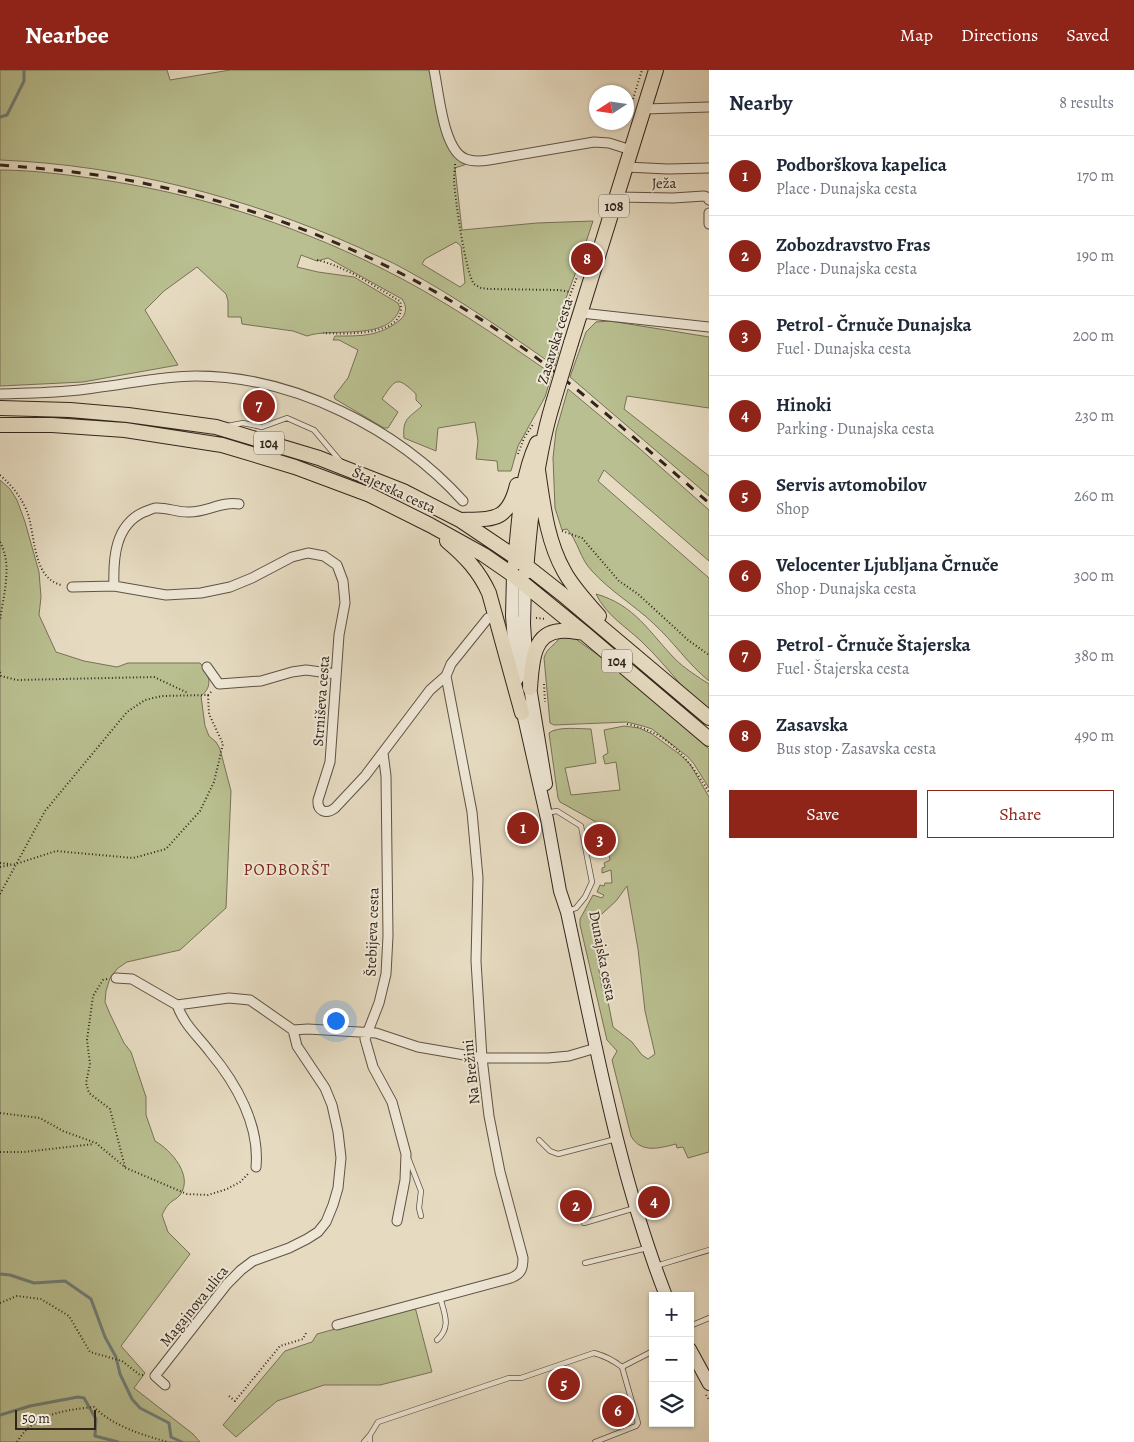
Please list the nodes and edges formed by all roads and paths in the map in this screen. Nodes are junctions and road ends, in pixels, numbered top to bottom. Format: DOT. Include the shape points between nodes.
graph roads {
  1 [pos="434,70"];
  2 [pos="656,70"];
  3 [pos="709,107"];
  4 [pos="645,108"];
  5 [pos="632,150"];
  6 [pos="459,155"];
  7 [pos="626,167"];
  8 [pos="709,168"];
  9 [pos="616,197"];
  10 [pos="709,200"];
  11 [pos="709,213"];
  12 [pos="709,224"];
  13 [pos="317,260"];
  14 [pos="572,292"];
  15 [pos="581,313"];
  16 [pos="709,327"];
  17 [pos="323,333"];
  18 [pos="0,394"];
  19 [pos="0,408"];
  20 [pos="547,422"];
  21 [pos="0,425"];
  22 [pos="216,428"];
  23 [pos="532,454"];
  24 [pos="347,469"];
  25 [pos="538,470"];
  26 [pos="0,475"];
  27 [pos="463,501"];
  28 [pos="239,504"];
  29 [pos="460,520"];
  30 [pos="430,525"];
  31 [pos="558,529"];
  32 [pos="0,542"];
  33 [pos="521,561"];
  34 [pos="513,576"];
  35 [pos="524,584"];
  36 [pos="114,586"];
  37 [pos="72,587"];
  38 [pos="488,618"];
  39 [pos="530,618"];
  40 [pos="0,621"];
  41 [pos="549,626"];
  42 [pos="584,633"];
  43 [pos="626,647"];
  44 [pos="709,655"];
  45 [pos="207,667"];
  46 [pos="0,672"];
  47 [pos="336,674"];
  48 [pos="446,676"];
  49 [pos="543,681"];
  50 [pos="219,684"];
  51 [pos="530,688"];
  52 [pos="190,694"];
  53 [pos="208,695"];
  54 [pos="546,709"];
  55 [pos="522,713"];
  56 [pos="709,718"];
  57 [pos="627,724"];
  58 [pos="709,739"];
  59 [pos="383,753"];
  60 [pos="709,792"];
  61 [pos="551,812"];
  62 [pos="0,863"];
  63 [pos="16,864"];
  64 [pos="0,867"];
  65 [pos="0,894"];
  66 [pos="567,912"];
  67 [pos="116,978"];
  68 [pos="177,1005"];
  69 [pos="293,1030"];
  70 [pos="366,1032"];
  71 [pos="596,1048"];
  72 [pos="482,1058"];
  73 [pos="0,1113"];
  74 [pos="618,1138"];
  75 [pos="539,1140"];
  76 [pos="96,1143"];
  77 [pos="0,1152"];
  78 [pos="406,1154"];
  79 [pos="256,1166"];
  80 [pos="126,1168"];
  81 [pos="636,1208"];
  82 [pos="421,1216"];
  83 [pos="397,1221"];
  84 [pos="584,1223"];
  85 [pos="649,1248"];
  86 [pos="709,1250"];
  87 [pos="585,1263"];
  88 [pos="655,1266"];
  89 [pos="665,1292"];
  90 [pos="440,1297"];
  91 [pos="0,1304"];
  92 [pos="709,1318"];
  93 [pos="694,1324"];
  94 [pos="337,1325"];
  95 [pos="306,1333"];
  96 [pos="437,1340"];
  97 [pos="649,1353"];
  98 [pos="694,1356"];
  99 [pos="622,1367"];
  100 [pos="155,1376"];
  101 [pos="708,1380"];
  102 [pos="165,1384"];
  103 [pos="229,1396"];
  104 [pos="370,1435"];
  105 [pos="17,1442"];
  106 [pos="168,1442"];
  107 [pos="364,1442"];
  108 [pos="370,1442"];
  109 [pos="595,1442"];
  1 -- 6 [label="street" via="446,132 451,146"];
  2 -- 4 [label="main road, Zasavska cesta / 108"];
  3 -- 4 [label="street"];
  4 -- 5 [label="main road, Zasavska cesta / 108"];
  5 -- 6 [label="street" via="594,142 489,160 477,161"];
  5 -- 7 [label="main road, Zasavska cesta / 108"];
  6 -- 14 [label="path" via="454,180 461,232 474,284 489,289"];
  7 -- 8 [label="street, Ježa"];
  7 -- 9 [label="main road, Zasavska cesta / 108"];
  9 -- 10 [label="street, Ježa" via="704,196"];
  9 -- 15 [label="main road, Zasavska cesta / 108"];
  11 -- 12 [label="street"];
  13 -- 17 [label="path" via="367,282 400,301 402,307 397,319 378,330 355,334"];
  15 -- 16 [label="street"];
  15 -- 20 [label="main road, Zasavska cesta / 108, bridge"];
  18 -- 27 [label="street" via="69,392 160,378 196,376 260,384 320,401 350,415 405,450"];
  19 -- 22 [label="main road, Štajerska cesta / 104" via="137,416"];
  20 -- 23 [label="main road, Zasavska cesta / 108"];
  20 -- 25 [label="main road, Zasavska cesta"];
  21 -- 30 [label="main road, Štajerska cesta / 104" via="124,430 222,445 324,476"];
  22 -- 24 [label="main road, Štajerska cesta / 104"];
  22 -- 24 [label="lane" via="243,423 262,427 287,418 314,430"];
  23 -- 29 [label="main road" via="521,466 513,500 506,511 494,518"];
  23 -- 33 [label="main road, Zasavska cesta / 108" via="523,494"];
  24 -- 29 [label="main road, Štajerska cesta / 104" via="403,491"];
  25 -- 33 [label="main road, Zasavska cesta"];
  25 -- 43 [label="main road" via="551,538 563,570"];
  26 -- 37 [label="path" via="15,488 27,510 36,554 46,576 58,584"];
  28 -- 36 [label="street" via="189,512 154,508 136,516 126,525 118,541 113,561"];
  29 -- 33 [label="main road, Štajerska cesta / 104"];
  30 -- 34 [label="main road, Štajerska cesta / 104" via="484,555"];
  30 -- 55 [label="main road" via="467,559 484,582"];
  31 -- 44 [label="path" via="582,538 619,581"];
  32 -- 40 [label="path" via="7,563"];
  33 -- 34 [label="main road, Zasavska cesta / 108"];
  33 -- 35 [label="main road, Zasavska cesta"];
  33 -- 43 [label="main road, Štajerska cesta / 104"];
  34 -- 35 [label="main road, Štajerska cesta / 104"];
  34 -- 55 [label="main road, Dunajska cesta / 108" via="512,616"];
  35 -- 42 [label="main road, Štajerska cesta / 104"];
  35 -- 51 [label="main road, Dunajska cesta" via="525,646"];
  36 -- 37 [label="street, Strniševa cesta"];
  36 -- 47 [label="street, Strniševa cesta" via="166,595 201,593 230,587 292,557 324,556 337,565 343,581 345,603"];
  38 -- 48 [label="street, Strniševa cesta" via="451,664"];
  39 -- 41 [label="path"];
  41 -- 42 [label="main road" via="560,631"];
  41 -- 51 [label="main road" via="534,652"];
  42 -- 58 [label="main road, Štajerska cesta / 104"];
  43 -- 56 [label="main road, Štajerska cesta / 104"];
  45 -- 50 [label="street"];
  46 -- 52 [label="path" via="1,676 17,680 154,677"];
  47 -- 50 [label="street" via="306,670 261,681"];
  47 -- 59 [label="street, Strniševa cesta" via="332,751 318,800 320,810 330,812 335,808"];
  48 -- 59 [label="street, Strniševa cesta" via="430,690"];
  48 -- 72 [label="street, Na Brežini" via="472,812 478,878 476,961"];
  49 -- 54 [label="path"];
  50 -- 53 [label="path"];
  51 -- 61 [label="main road, Dunajska cesta"];
  52 -- 53 [label="path"];
  52 -- 63 [label="path" via="145,700 128,712 45,811"];
  53 -- 63 [label="path" via="209,714 223,744 214,782 200,811 166,849 133,858 56,851"];
  55 -- 66 [label="main road, Dunajska cesta"];
  57 -- 60 [label="path" via="651,731 678,750 688,759"];
  59 -- 70 [label="street, Štebijeva cesta" via="386,776 386,974 379,1003"];
  61 -- 66 [label="main road, Dunajska cesta"];
  61 -- 66 [label="lane" via="557,811 581,826 592,882 576,908"];
  62 -- 63 [label="path"];
  63 -- 64 [label="path"];
  63 -- 65 [label="path"];
  66 -- 71 [label="main road, Dunajska cesta"];
  67 -- 68 [label="street" via="132,979"];
  67 -- 80 [label="path" via="103,980 93,996 86,1083 89,1093 110,1108"];
  68 -- 69 [label="street" via="229,998 250,1000"];
  68 -- 79 [label="street" via="182,1019 210,1052 238,1094 255,1137"];
  69 -- 70 [label="street"];
  69 -- 100 [label="street, Magajnova ulica" via="297,1046 325,1088 332,1105 341,1158 333,1206 326,1222 313,1236 253,1261 241,1270"];
  70 -- 72 [label="street" via="418,1047"];
  70 -- 78 [label="street" via="365,1044 392,1102"];
  71 -- 72 [label="street" via="548,1058"];
  71 -- 74 [label="main road, Dunajska cesta"];
  72 -- 90 [label="street, Na Brežini" via="494,1143 523,1268 519,1275 511,1278"];
  73 -- 76 [label="path" via="40,1118"];
  74 -- 75 [label="lane" via="558,1154"];
  74 -- 81 [label="main road, Dunajska cesta"];
  76 -- 77 [label="path"];
  76 -- 80 [label="path"];
  78 -- 82 [label="lane" via="420,1191"];
  78 -- 83 [label="street"];
  79 -- 80 [label="path" via="228,1190 208,1195 186,1194"];
  81 -- 84 [label="lane"];
  81 -- 85 [label="main road, Dunajska cesta"];
  85 -- 87 [label="lane"];
  85 -- 88 [label="main road, Dunajska cesta"];
  86 -- 88 [label="lane"];
  88 -- 89 [label="main road, Dunajska cesta"];
  90 -- 94 [label="street, Na Brežini"];
  90 -- 96 [label="lane" via="446,1324 445,1331"];
  91 -- 100 [label="path" via="17,1296 41,1299 69,1316 90,1352 122,1361 140,1375"];
  92 -- 93 [label="lane"];
  95 -- 103 [label="path" via="303,1339 280,1346 235,1400"];
  97 -- 99 [label="lane"];
  98 -- 101 [label="main road"];
  99 -- 104 [label="lane" via="605,1356 585,1355 378,1422"];
  99 -- 109 [label="lane" via="638,1423"];
  100 -- 102 [label="street"];
  104 -- 107 [label="lane"];
  104 -- 108 [label="lane"];
  105 -- 106 [label="path" via="34,1423 51,1414 94,1407 105,1418"];
}
